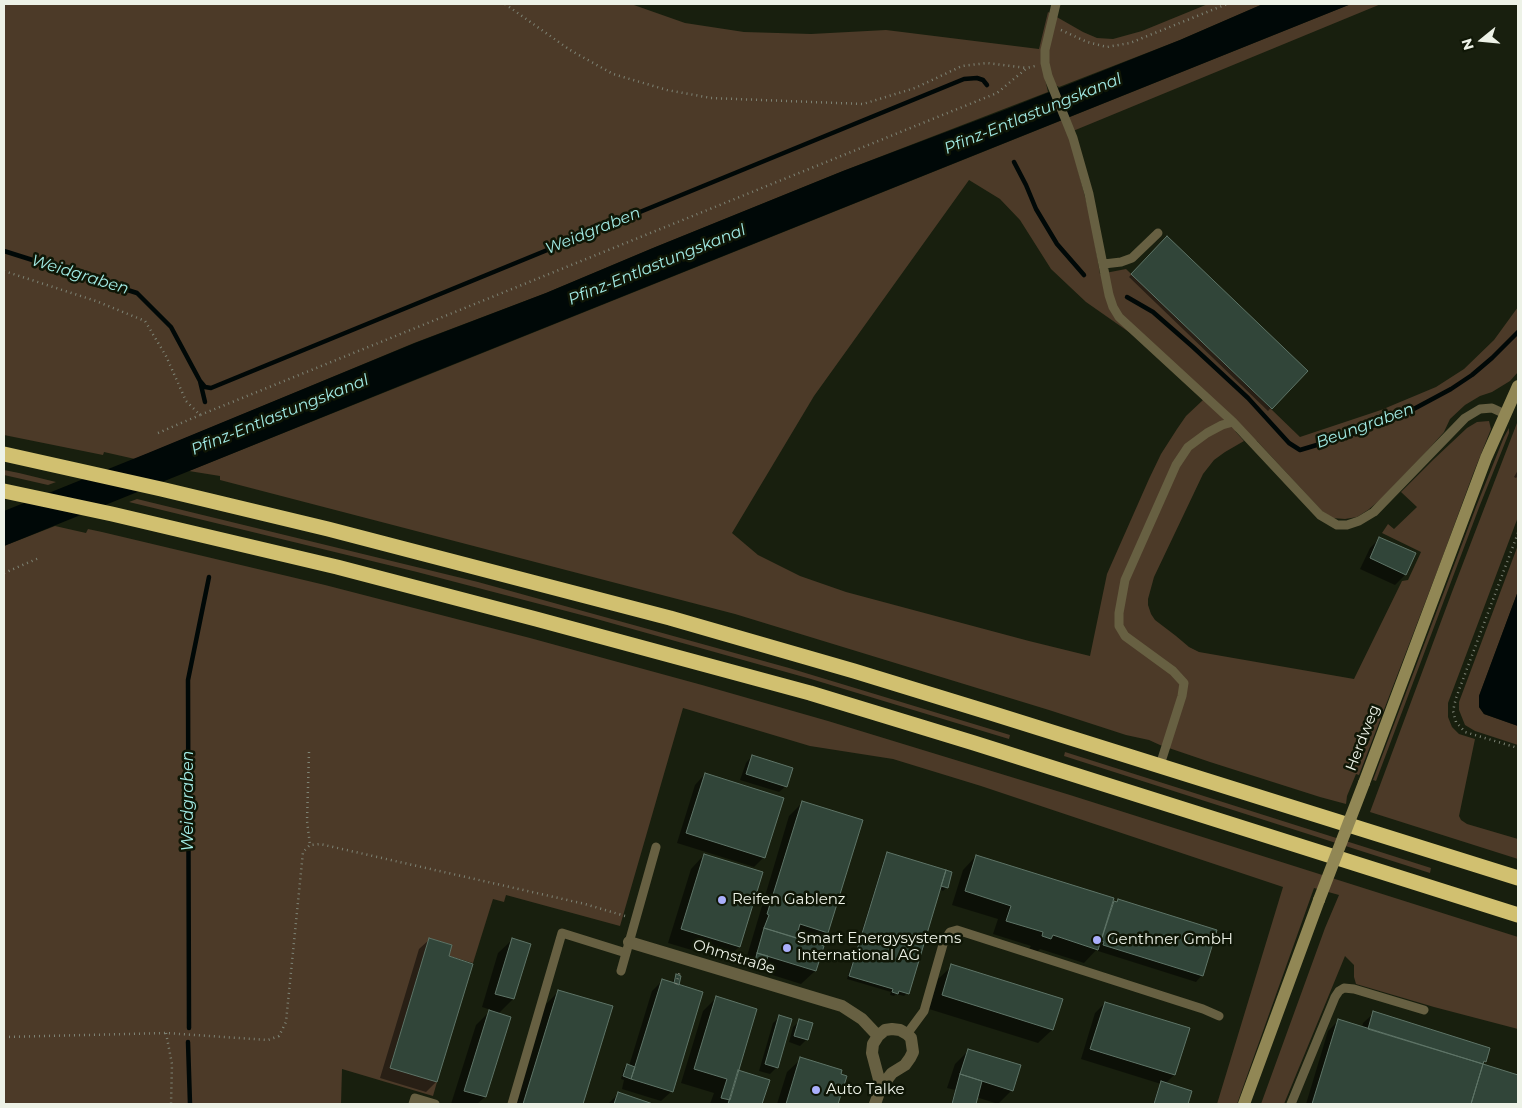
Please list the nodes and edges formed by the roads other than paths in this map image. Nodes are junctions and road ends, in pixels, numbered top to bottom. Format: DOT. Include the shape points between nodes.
graph roads {
  1 [pos="1056,4"];
  2 [pos="1158,233"];
  3 [pos="1104,264"];
  4 [pos="1518,386"];
  5 [pos="1505,414"];
  6 [pos="1232,422"];
  7 [pos="4,454"];
  8 [pos="4,491"];
  9 [pos="1160,766"];
  10 [pos="656,847"];
  11 [pos="1518,878"];
  12 [pos="1518,916"];
  13 [pos="628,947"];
  14 [pos="621,972"];
  15 [pos="1424,1010"];
  16 [pos="1219,1016"];
  17 [pos="907,1034"];
  18 [pos="878,1036"];
  19 [pos="880,1087"];
  20 [pos="413,1104"];
  21 [pos="435,1104"];
  22 [pos="512,1104"];
  23 [pos="875,1104"];
  24 [pos="1244,1104"];
  25 [pos="1291,1104"];
  1 -- 3 [label="lane" via="1045,63 1089,194"];
  2 -- 3 [label="lane" via="1132,258"];
  3 -- 6 [label="lane" via="1109,295 1118,316"];
  4 -- 5 [label="main road, Herdweg"];
  5 -- 6 [label="lane" via="1492,408 1480,409 1465,418 1374,512 1347,525 1337,525 1320,515"];
  5 -- 24 [label="main road, Herdweg, bridge"];
  6 -- 9 [label="lane" via="1206,433 1188,447 1176,465 1125,580 1119,626 1125,636 1173,671 1184,683"];
  7 -- 9 [label="highway" via="356,536 670,618"];
  8 -- 12 [label="highway" via="356,572 810,693"];
  9 -- 11 [label="highway"];
  10 -- 13 [label="lane"];
  13 -- 14 [label="lane"];
  13 -- 18 [label="street, Ohmstraße" via="842,1006 862,1019"];
  13 -- 22 [label="lane" via="562,933"];
  15 -- 25 [label="lane" via="1354,989 1339,991"];
  16 -- 17 [label="lane" via="958,930 950,932 944,941 924,1011"];
  17 -- 18 [label="street" via="892,1029"];
  17 -- 19 [label="street" via="911,1038 913,1052 910,1058"];
  18 -- 19 [label="street" via="872,1053"];
  19 -- 23 [label="street"];
  20 -- 21 [label="lane" via="415,1098"];
}
